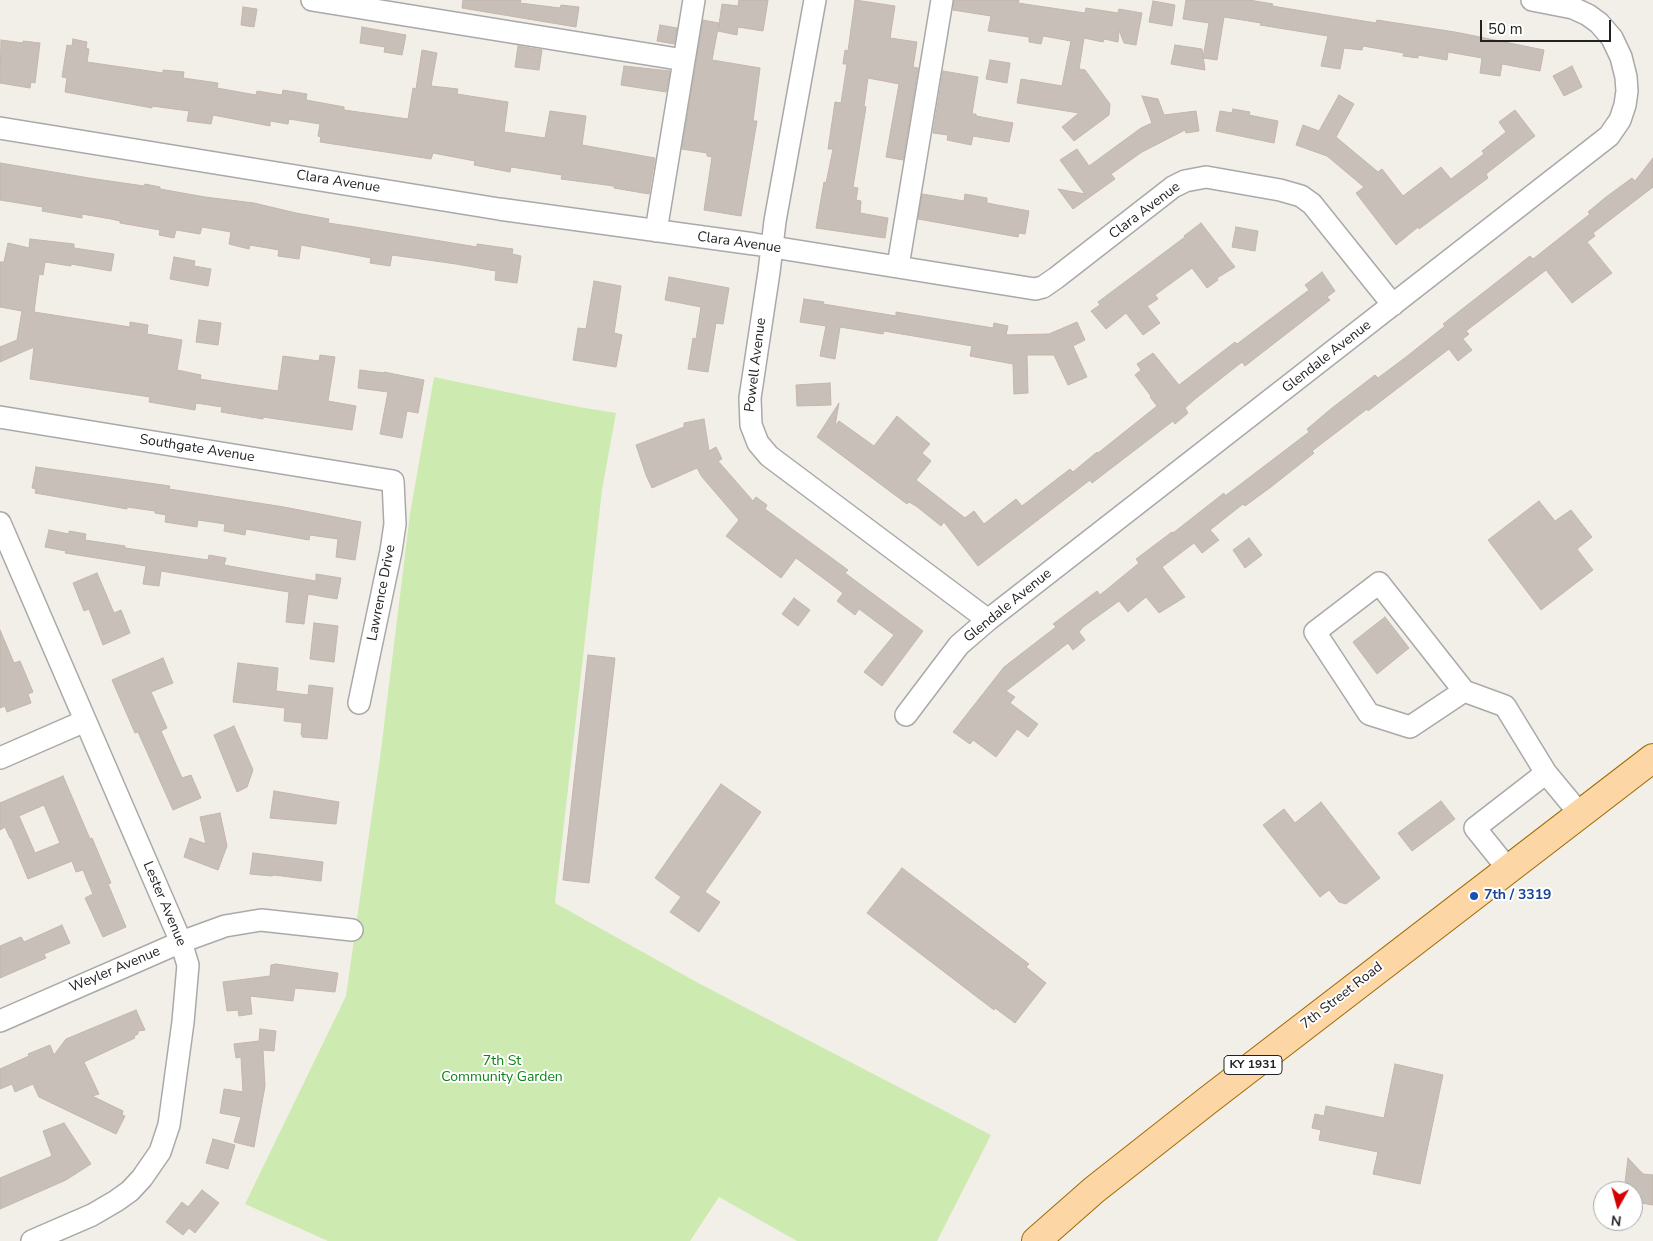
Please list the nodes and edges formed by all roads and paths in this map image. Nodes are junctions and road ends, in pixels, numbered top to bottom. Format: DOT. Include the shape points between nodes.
graph roads {
  1 [pos="312,0"];
  2 [pos="694,0"];
  3 [pos="815,0"];
  4 [pos="942,0"];
  5 [pos="1532,0"];
  6 [pos="684,60"];
  7 [pos="0,128"];
  8 [pos="656,231"];
  9 [pos="772,247"];
  10 [pos="898,266"];
  11 [pos="1393,306"];
  12 [pos="0,417"];
  13 [pos="393,481"];
  14 [pos="0,522"];
  15 [pos="988,620"];
  16 [pos="1464,691"];
  17 [pos="360,703"];
  18 [pos="906,715"];
  19 [pos="85,721"];
  20 [pos="0,758"];
  21 [pos="1653,758"];
  22 [pos="1546,773"];
  23 [pos="1580,814"];
  24 [pos="1508,869"];
  25 [pos="352,930"];
  26 [pos="181,942"];
  27 [pos="0,1021"];
  28 [pos="32,1241"];
  29 [pos="1036,1241"];
  1 -- 6 [label="street"];
  2 -- 6 [label="street"];
  3 -- 9 [label="street, Powell Avenue"];
  4 -- 10 [label="street"];
  5 -- 11 [label="street, Glendale Avenue" via="1581,12 1599,23 1612,38 1626,77 1625,105 1620,120 1595,148"];
  6 -- 8 [label="street"];
  7 -- 8 [label="street, Clara Avenue" via="499,209"];
  8 -- 9 [label="street, Clara Avenue"];
  9 -- 10 [label="street, Clara Avenue"];
  9 -- 15 [label="street, Powell Avenue" via="750,398 751,425 758,443 783,468"];
  10 -- 11 [label="street, Clara Avenue" via="1035,289 1043,287 1174,187 1206,177 1301,196 1312,204"];
  11 -- 15 [label="street, Glendale Avenue"];
  12 -- 13 [label="street, Southgate Avenue"];
  13 -- 17 [label="street, Lawrence Drive" via="395,524 391,551"];
  14 -- 19 [label="street, Lester Avenue"];
  15 -- 18 [label="street, Glendale Avenue" via="959,645"];
  16 -- 16 [label="street" via="1379,584 1315,632 1369,714 1410,727"];
  16 -- 22 [label="street" via="1505,706"];
  19 -- 20 [label="street"];
  19 -- 26 [label="street, Lester Avenue"];
  21 -- 23 [label="main road, 7th Street Road / KY 1931"];
  22 -- 23 [label="street"];
  22 -- 24 [label="street" via="1475,828"];
  23 -- 24 [label="main road, 7th Street Road / KY 1931"];
  24 -- 29 [label="main road, 7th Street Road / KY 1931" via="1102,1184"];
  25 -- 26 [label="street, Weyler Avenue" via="261,920 225,926"];
  26 -- 27 [label="street, Weyler Avenue"];
  26 -- 28 [label="street, Lester Avenue" via="188,976 169,1125 160,1152 142,1178 116,1201"];
}
